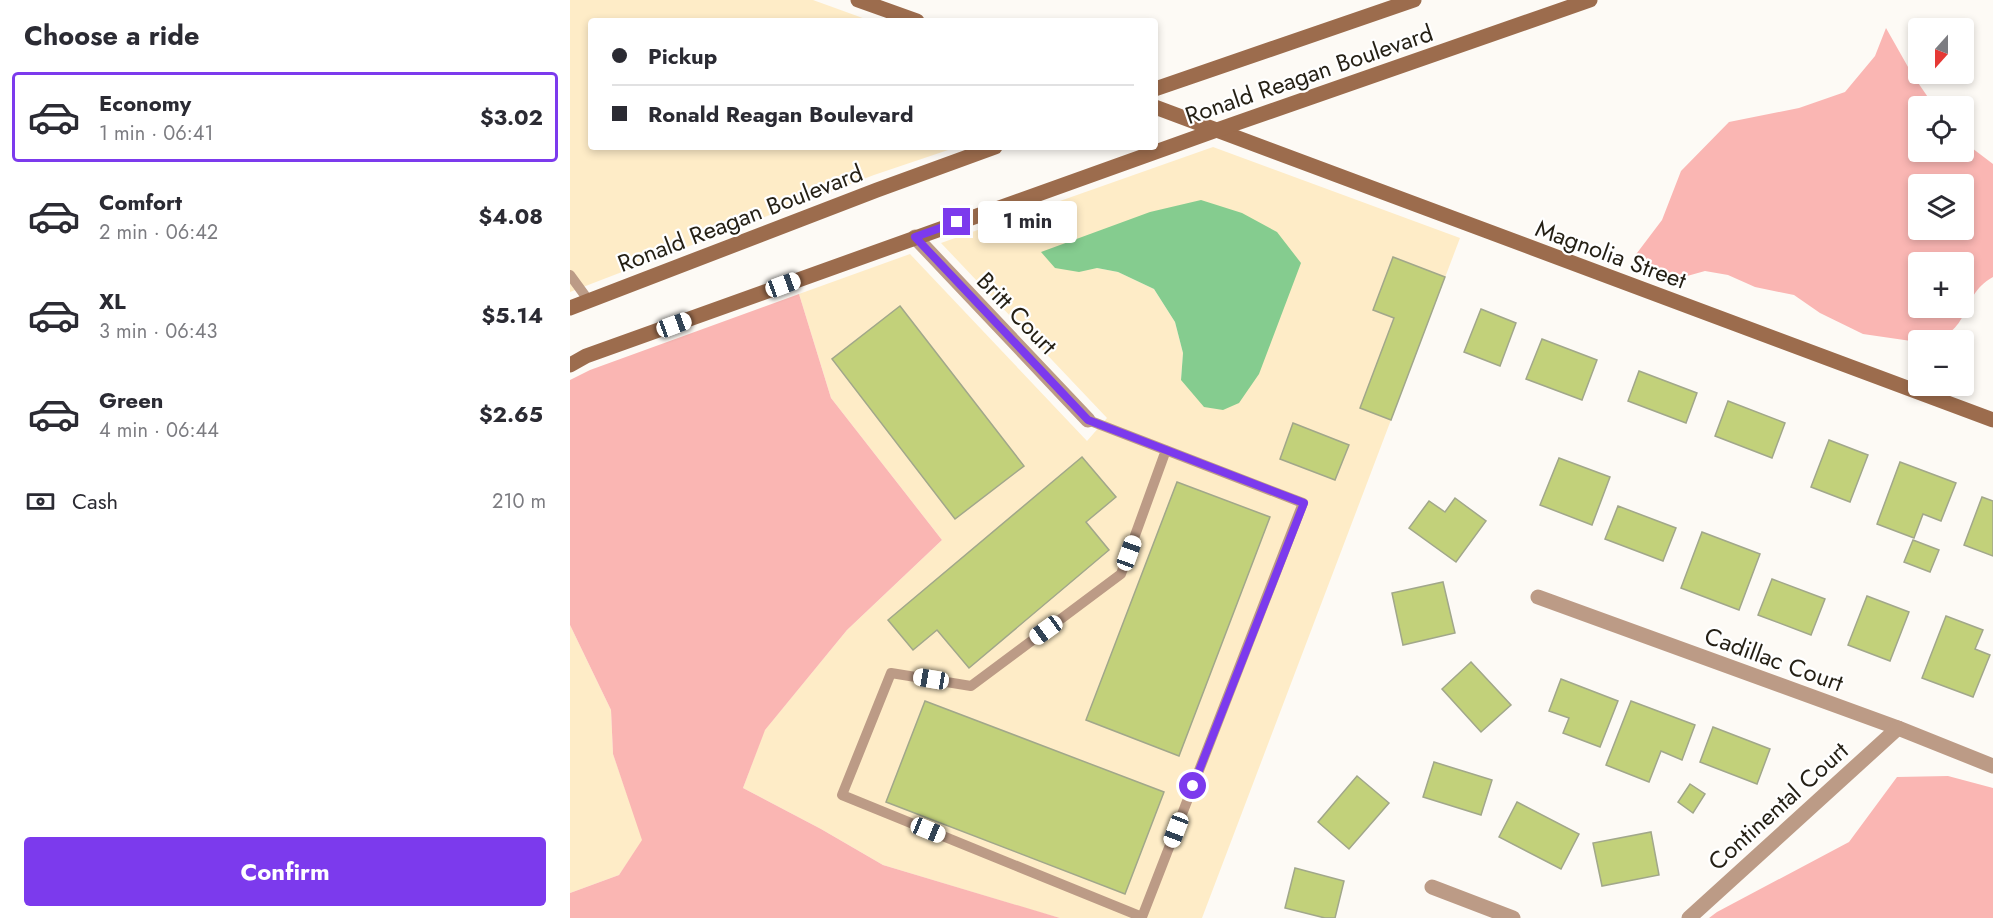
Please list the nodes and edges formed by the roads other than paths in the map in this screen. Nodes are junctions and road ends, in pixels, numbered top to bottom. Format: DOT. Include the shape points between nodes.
graph roads {
  1 [pos="858,0"];
  2 [pos="1414,0"];
  3 [pos="1590,0"];
  4 [pos="909,18"];
  5 [pos="1158,88"];
  6 [pos="1158,108"];
  7 [pos="1214,131"];
  8 [pos="987,150"];
  9 [pos="915,237"];
  10 [pos="570,275"];
  11 [pos="589,301"];
  12 [pos="570,308"];
  13 [pos="570,365"];
  14 [pos="1088,420"];
  15 [pos="1993,420"];
  16 [pos="1166,450"];
  17 [pos="1538,597"];
  18 [pos="1898,728"];
  19 [pos="1993,766"];
  20 [pos="1432,887"];
  21 [pos="1513,918"];
  22 [pos="1689,918"];
  1 -- 4 [label="main road"];
  2 -- 5 [label="main road, Ronald Reagan Boulevard"];
  3 -- 7 [label="main road, Ronald Reagan Boulevard"];
  6 -- 7 [label="main road, Magnolia Street"];
  7 -- 9 [label="main road, Ronald Reagan Boulevard"];
  7 -- 15 [label="main road, Magnolia Street"];
  8 -- 11 [label="main road, Ronald Reagan Boulevard"];
  9 -- 13 [label="main road, Ronald Reagan Boulevard"];
  9 -- 14 [label="street, Britt Court"];
  10 -- 11 [label="lane"];
  11 -- 12 [label="main road, Ronald Reagan Boulevard"];
  14 -- 16 [label="lane"];
  16 -- 16 [label="lane" via="1304,503 1142,917 842,795 891,673 970,686 1121,574"];
  17 -- 18 [label="street, Cadillac Court"];
  18 -- 19 [label="street, Cadillac Court"];
  18 -- 22 [label="street, Continental Court"];
  20 -- 21 [label="street"];
}
